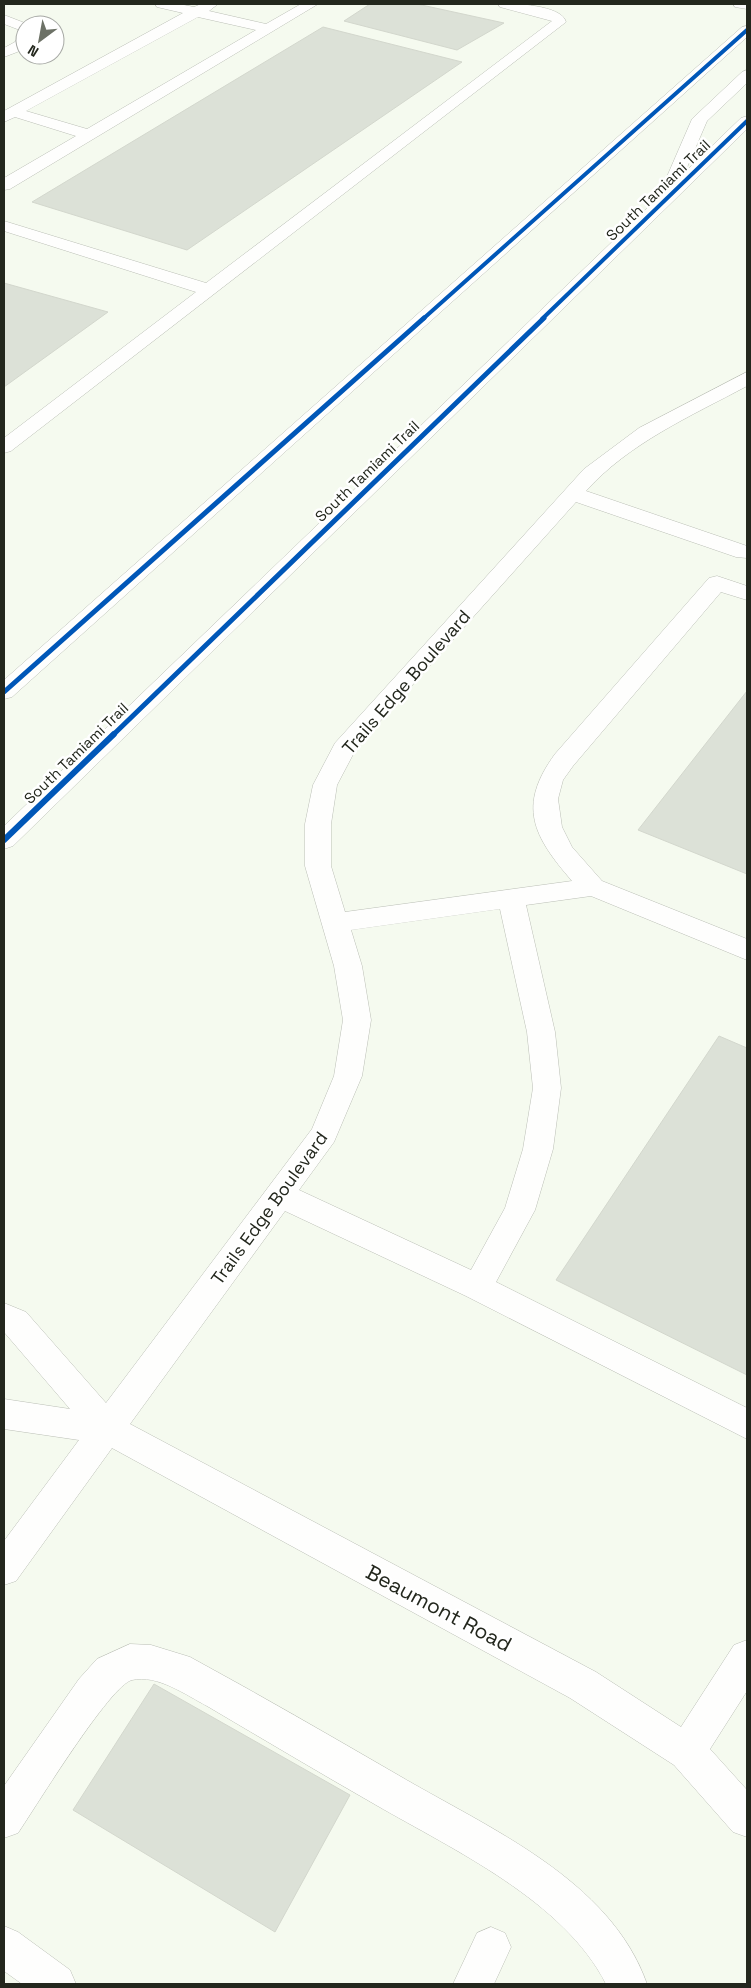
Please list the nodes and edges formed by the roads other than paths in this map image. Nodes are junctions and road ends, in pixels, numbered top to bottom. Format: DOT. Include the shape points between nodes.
graph roads {
  1 [pos="162,4"];
  2 [pos="211,4"];
  3 [pos="311,4"];
  4 [pos="505,4"];
  5 [pos="740,4"];
  6 [pos="747,5"];
  7 [pos="197,12"];
  8 [pos="268,29"];
  9 [pos="747,30"];
  10 [pos="747,75"];
  11 [pos="8,115"];
  12 [pos="747,121"];
  13 [pos="89,135"];
  14 [pos="4,184"];
  15 [pos="664,200"];
  16 [pos="4,226"];
  17 [pos="209,290"];
  18 [pos="747,378"];
  19 [pos="7,441"];
  20 [pos="573,494"];
  21 [pos="745,549"];
  22 [pos="717,583"];
  23 [pos="747,593"];
  24 [pos="4,692"];
  25 [pos="4,840"];
  26 [pos="593,887"];
  27 [pos="511,898"];
  28 [pos="335,923"];
  29 [pos="747,950"];
  30 [pos="280,1195"];
  31 [pos="477,1287"];
  32 [pos="4,1316"];
  33 [pos="4,1414"];
  34 [pos="747,1424"];
  35 [pos="108,1429"];
  36 [pos="4,1569"];
  37 [pos="747,1658"];
  38 [pos="687,1752"];
  39 [pos="747,1818"];
  40 [pos="4,1819"];
  41 [pos="4,1946"];
  42 [pos="491,1947"];
  43 [pos="56,1984"];
  44 [pos="473,1984"];
  45 [pos="627,1984"];
  1 -- 7 [label="main road"];
  2 -- 7 [label="main road"];
  3 -- 8 [label="main road"];
  4 -- 17 [label="main road" via="552,15 558,18 558,22"];
  5 -- 6 [label="main road"];
  7 -- 8 [label="main road"];
  7 -- 11 [label="main road"];
  8 -- 13 [label="main road"];
  9 -- 24 [label="main road"];
  10 -- 15 [label="main road" via="700,119"];
  11 -- 13 [label="main road"];
  12 -- 15 [label="main road, South Tamiami Trail"];
  13 -- 14 [label="main road"];
  15 -- 25 [label="main road, South Tamiami Trail"];
  16 -- 17 [label="main road"];
  17 -- 19 [label="main road"];
  18 -- 20 [label="main road, Trails Edge Boulevard" via="646,432 591,473"];
  20 -- 21 [label="main road"];
  20 -- 28 [label="main road, Trails Edge Boulevard" via="347,743 325,785 318,824 318,866"];
  21 -- 22 [label="main road"];
  22 -- 23 [label="main road"];
  22 -- 26 [label="main road" via="564,760 549,782 545,804 549,830 564,856"];
  26 -- 27 [label="main road"];
  26 -- 29 [label="main road"];
  27 -- 28 [label="main road"];
  27 -- 31 [label="main road" via="541,1032 547,1088 538,1149 520,1210"];
  28 -- 30 [label="main road, Trails Edge Boulevard" via="348,966 357,1020 348,1076 324,1134"];
  30 -- 31 [label="main road"];
  30 -- 35 [label="main road, Trails Edge Boulevard"];
  31 -- 34 [label="main road"];
  32 -- 35 [label="main road, Beaumont Road" via="15,1322"];
  33 -- 35 [label="main road, Beaumont Road"];
  35 -- 36 [label="main road, Trails Edge Boulevard"];
  35 -- 38 [label="main road, Beaumont Road" via="583,1685"];
  37 -- 38 [label="main road"];
  38 -- 39 [label="main road, Beaumont Road"];
  40 -- 45 [label="main road" via="92,1692 110,1672 130,1662 151,1663 177,1670 220,1692 540,1882 575,1911 607,1947"];
  41 -- 43 [label="main road"];
  42 -- 44 [label="main road"];
}
